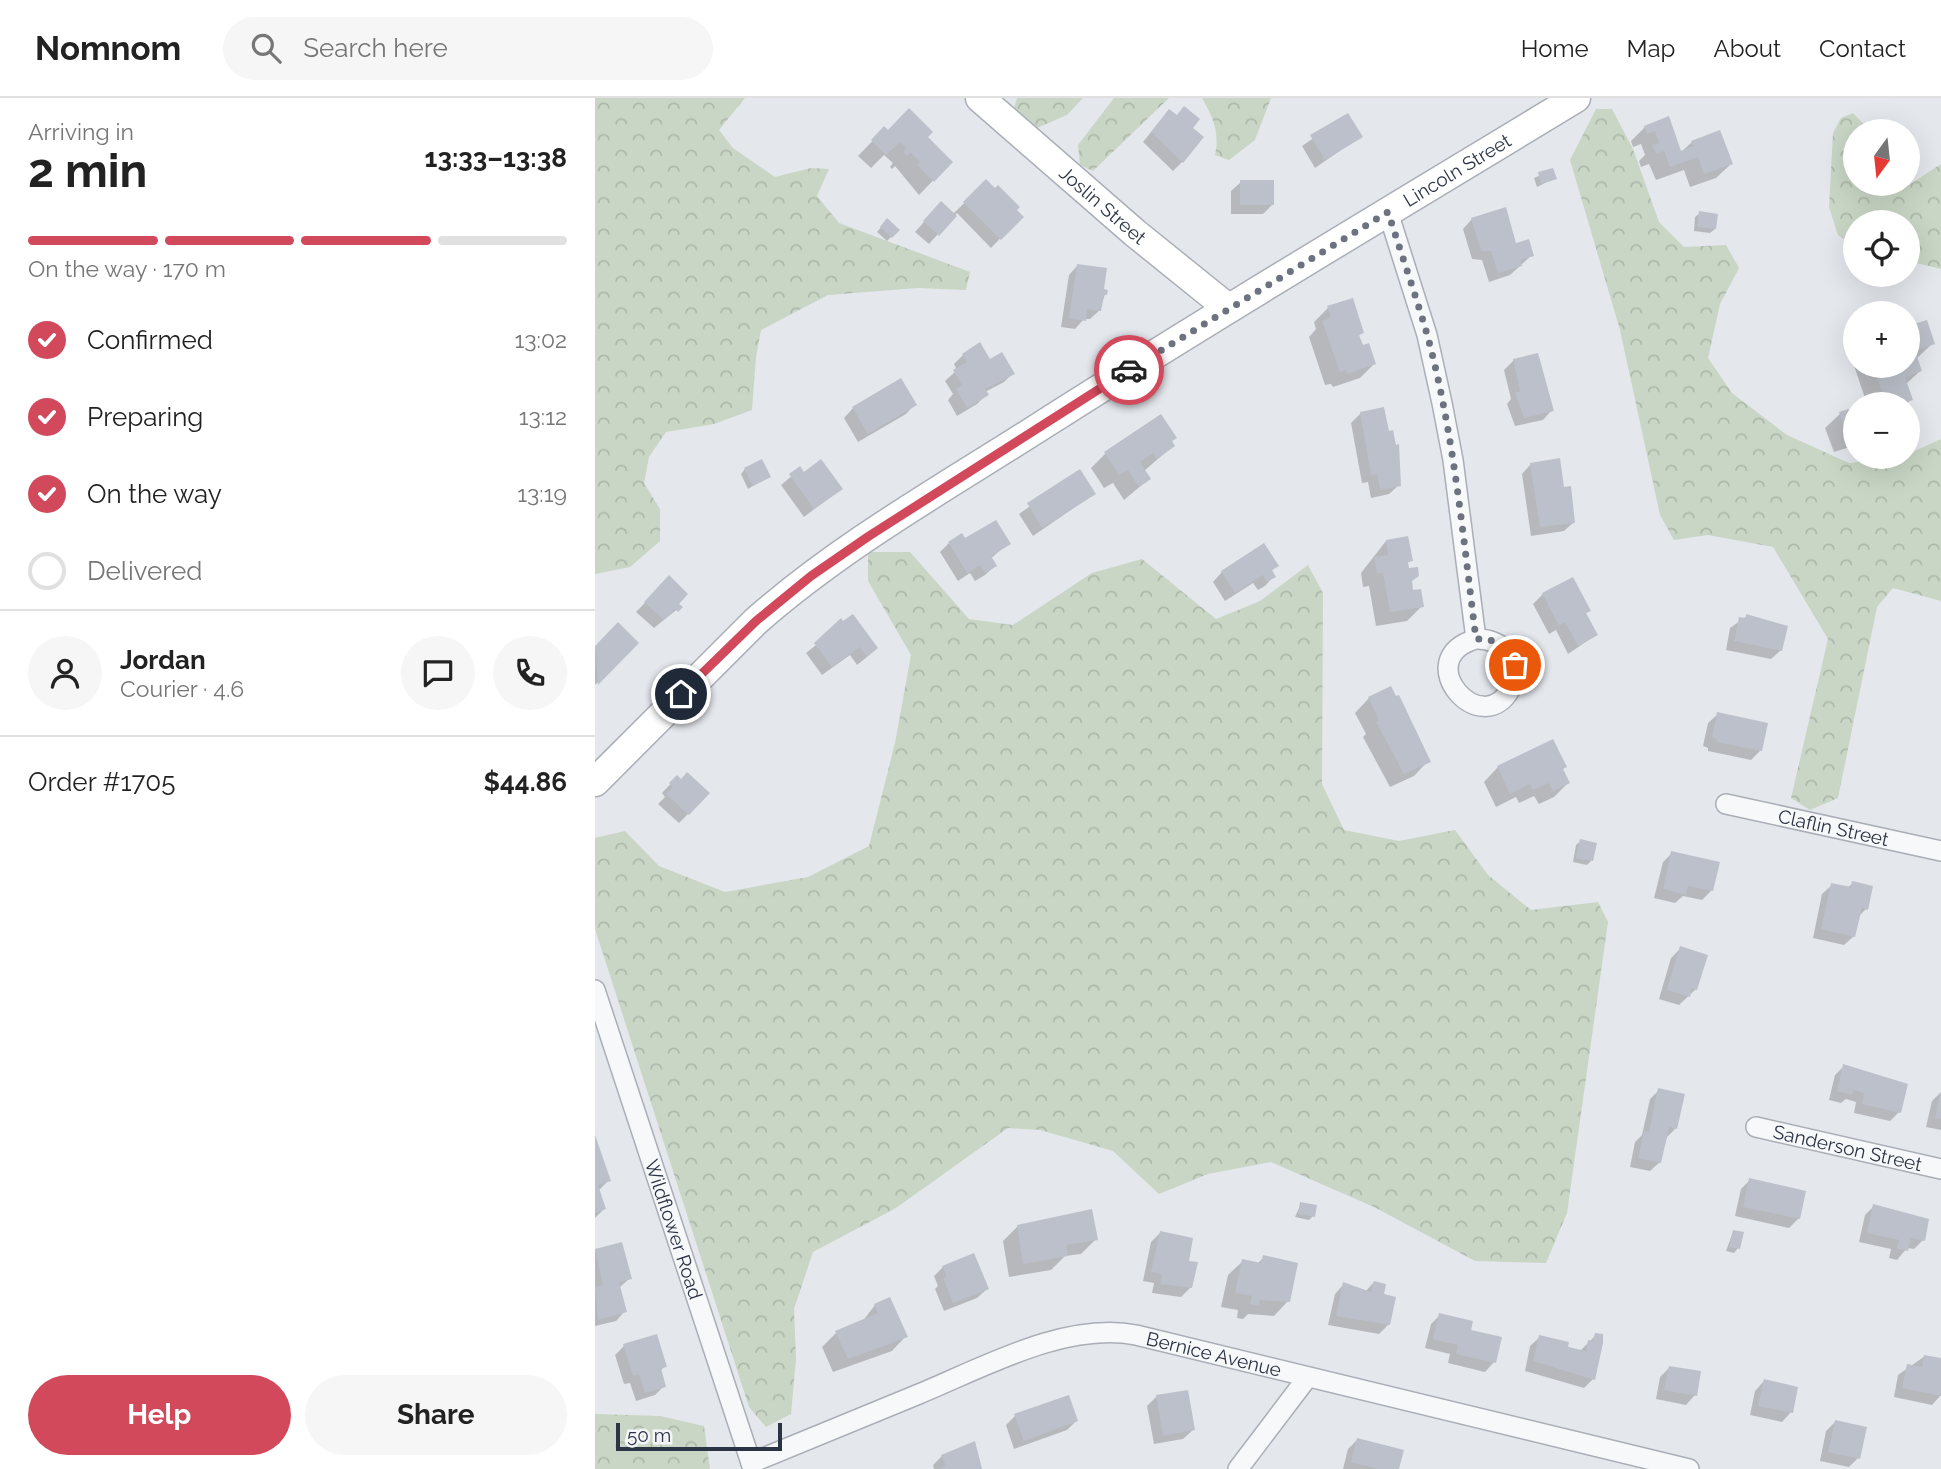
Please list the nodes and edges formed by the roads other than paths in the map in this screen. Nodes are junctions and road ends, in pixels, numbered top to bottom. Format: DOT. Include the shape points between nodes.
graph roads {
  1 [pos="981,98"];
  2 [pos="1576,98"];
  3 [pos="1388,212"];
  4 [pos="1228,308"];
  5 [pos="1476,639"];
  6 [pos="595,782"];
  7 [pos="1726,804"];
  8 [pos="1941,851"];
  9 [pos="595,990"];
  10 [pos="1756,1127"];
  11 [pos="1941,1169"];
  12 [pos="1307,1377"];
  13 [pos="752,1466"];
  14 [pos="1238,1469"];
  15 [pos="1689,1469"];
  1 -- 4 [label="street, Joslin Street"];
  2 -- 3 [label="street, Lincoln Street"];
  3 -- 4 [label="street, Lincoln Street"];
  3 -- 5 [label="street" via="1427,335 1442,403"];
  4 -- 6 [label="street, Lincoln Street" via="869,536 792,590"];
  7 -- 8 [label="street, Claflin Street"];
  9 -- 13 [label="street, Wildflower Road"];
  10 -- 11 [label="street, Sanderson Street"];
  12 -- 13 [label="street, Bernice Avenue" via="1119,1332 1087,1334 1006,1358"];
  12 -- 14 [label="street"];
  12 -- 15 [label="street, Bernice Avenue"];
}
